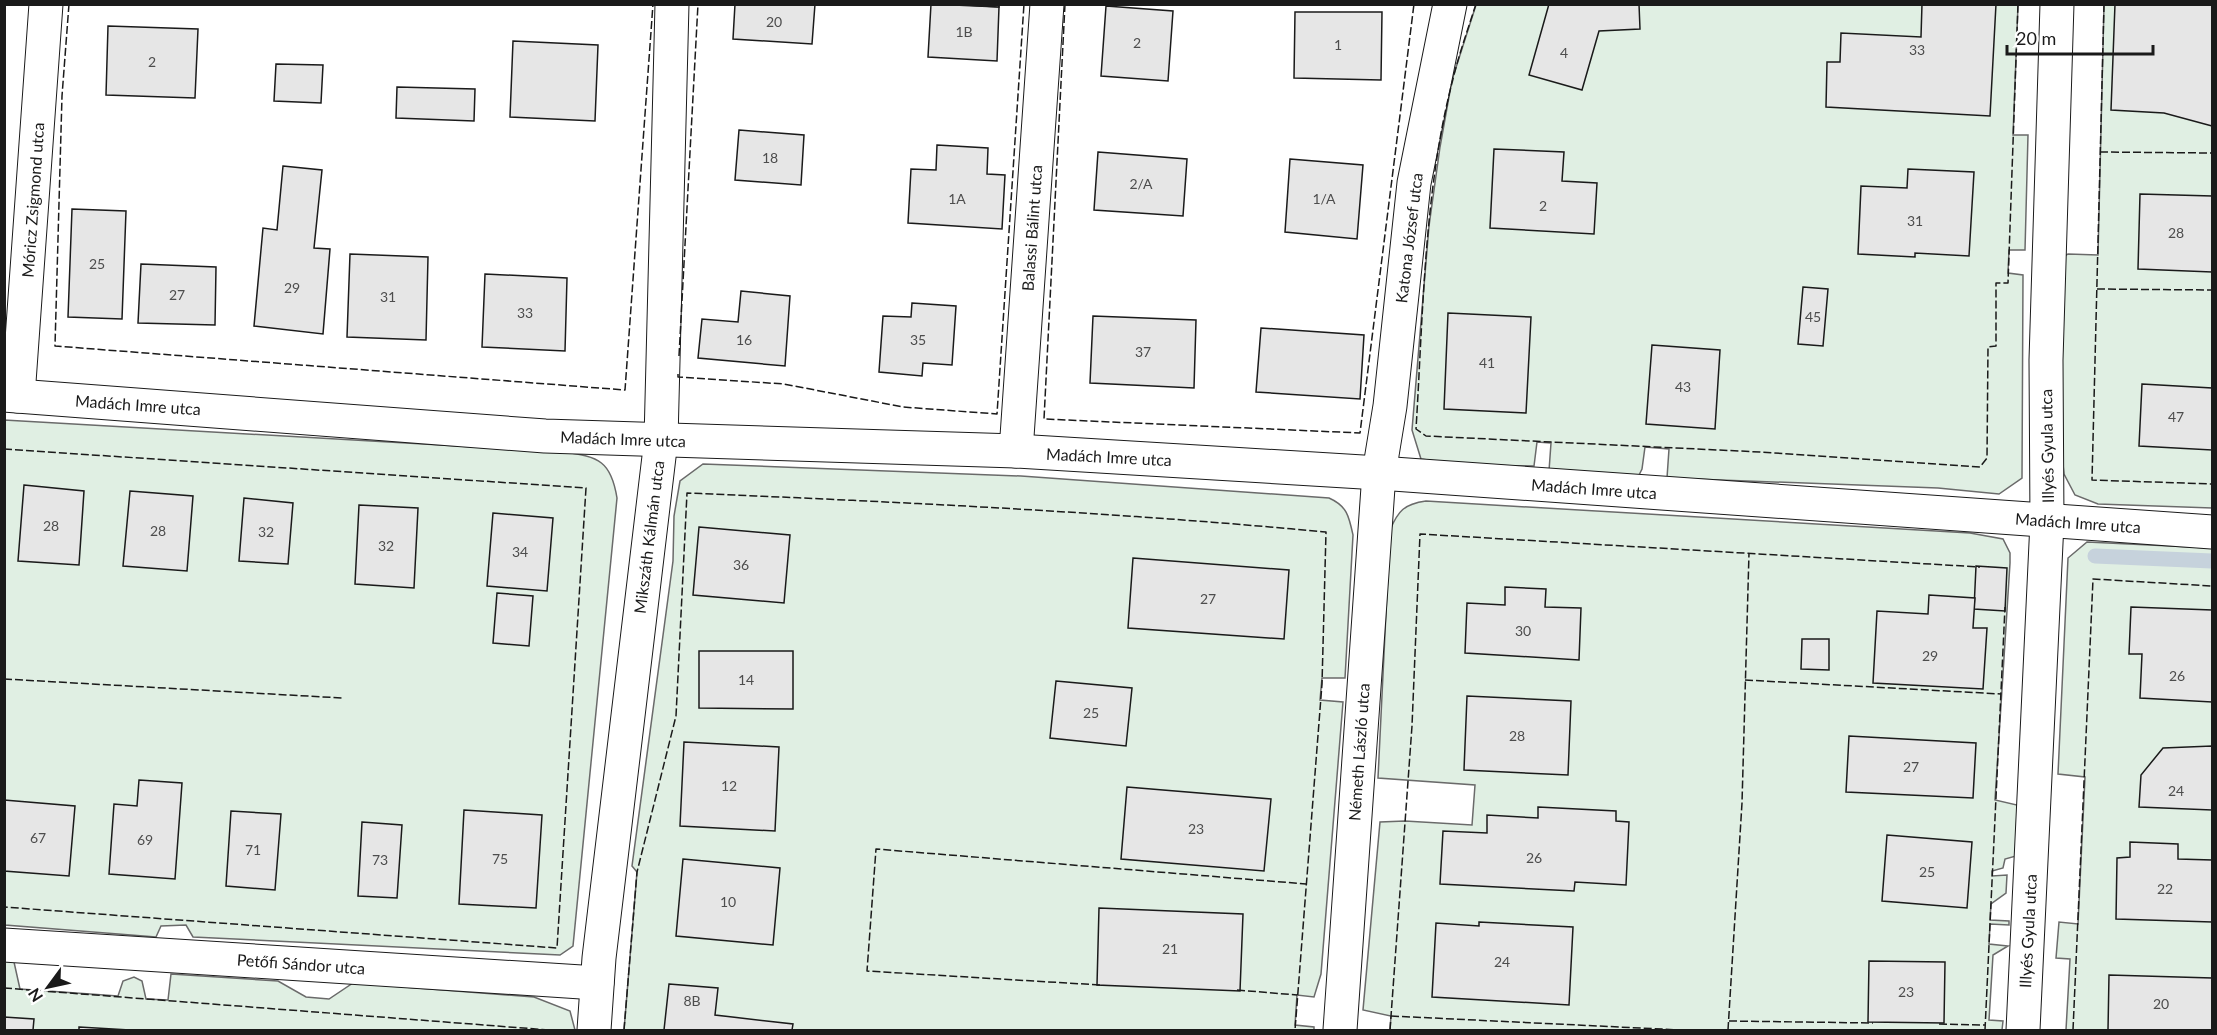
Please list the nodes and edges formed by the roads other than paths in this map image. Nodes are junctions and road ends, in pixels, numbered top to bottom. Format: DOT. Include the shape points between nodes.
graph roads {
  1 [pos="46,4"];
  2 [pos="672,4"];
  3 [pos="1047,4"];
  4 [pos="1450,4"];
  5 [pos="2057,4"];
  6 [pos="11,395"];
  7 [pos="661,440"];
  8 [pos="1016,451"];
  9 [pos="1379,473"];
  10 [pos="2047,522"];
  11 [pos="2212,531"];
  12 [pos="4,945"];
  13 [pos="597,983"];
  14 [pos="594,1030"];
  15 [pos="1340,1030"];
  16 [pos="2024,1030"];
  1 -- 6 [label="street, Móricz Zsigmond utca"];
  2 -- 7 [label="street, Mikszáth Kálmán utca"];
  3 -- 8 [label="street, Balassi Bálint utca"];
  4 -- 9 [label="street, Katona József utca" via="1414,183"];
  5 -- 10 [label="street, Illyés Gyula utca" via="2046,360"];
  6 -- 7 [label="street, Madách Imre utca" via="544,436"];
  7 -- 8 [label="street, Madách Imre utca"];
  7 -- 13 [label="street, Mikszáth Kálmán utca"];
  8 -- 9 [label="street, Madách Imre utca"];
  9 -- 10 [label="street, Madách Imre utca"];
  9 -- 15 [label="street, Németh László utca"];
  10 -- 11 [label="street, Madách Imre utca"];
  10 -- 16 [label="street, Illyés Gyula utca"];
  12 -- 13 [label="street, Petőfi Sándor utca"];
  13 -- 14 [label="street, Mikszáth Kálmán utca"];
}
